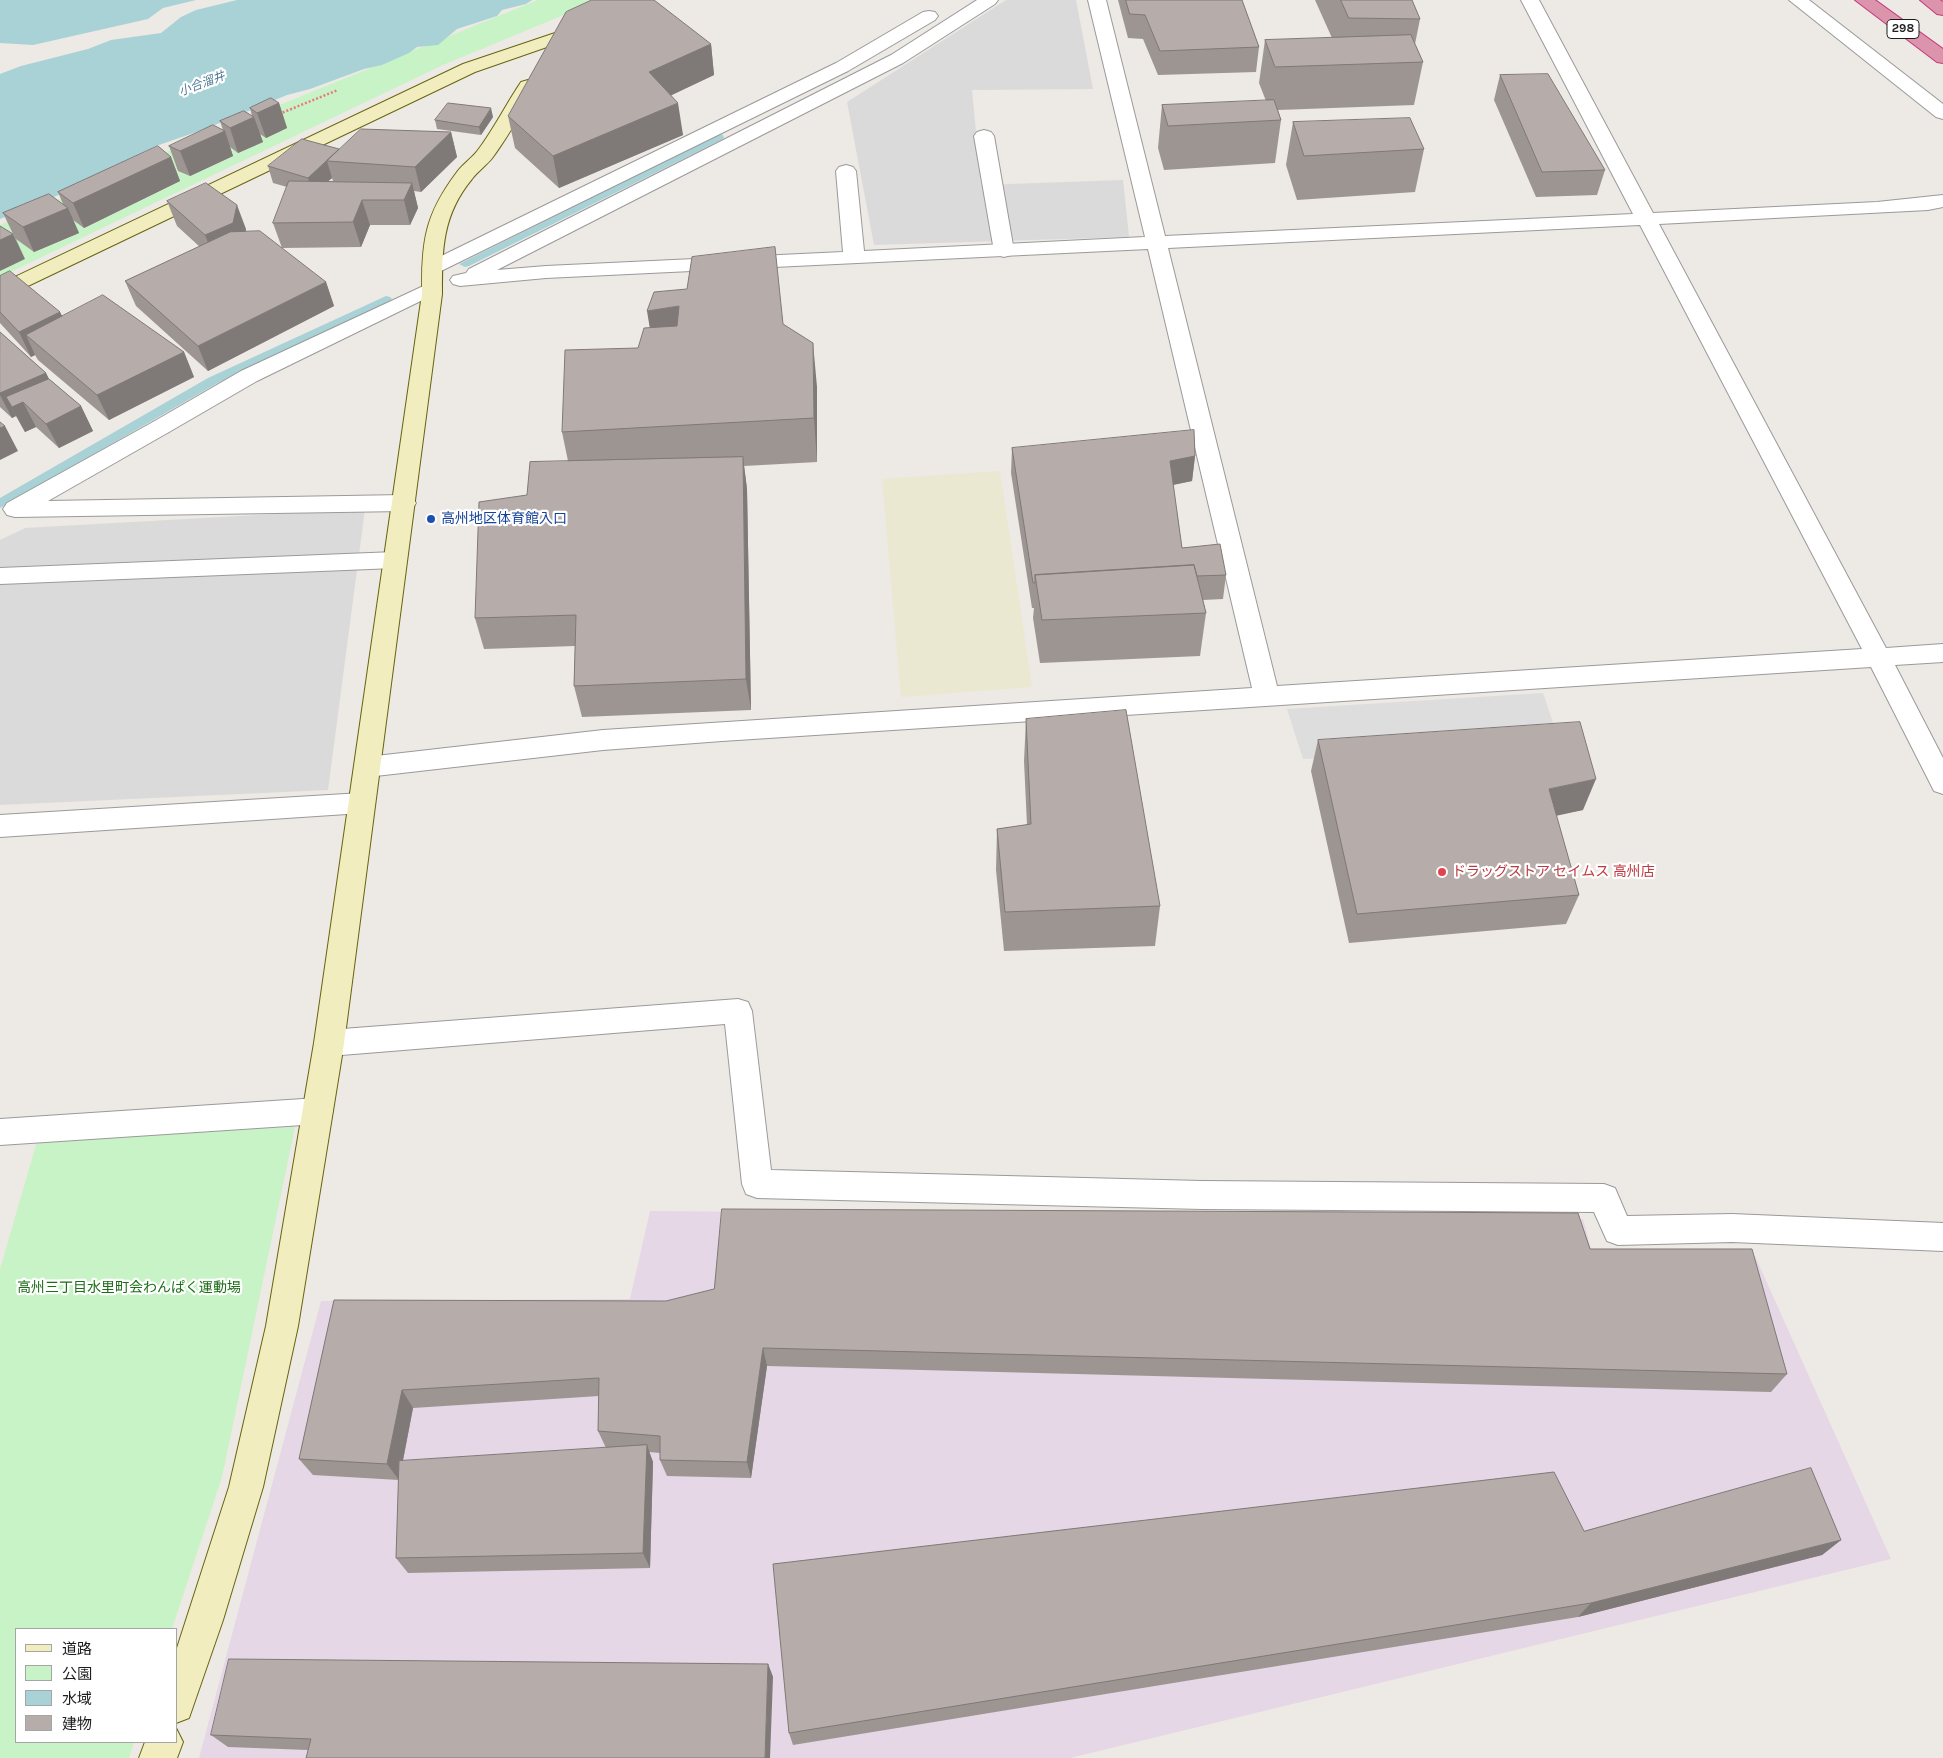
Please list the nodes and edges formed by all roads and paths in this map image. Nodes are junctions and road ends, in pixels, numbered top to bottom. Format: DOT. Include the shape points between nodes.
graph roads {
  1 [pos="989,0"];
  2 [pos="1097,0"];
  3 [pos="1530,0"];
  4 [pos="1798,0"];
  5 [pos="1864,0"];
  6 [pos="1886,0"];
  7 [pos="1929,0"];
  8 [pos="1943,10"];
  9 [pos="929,16"];
  10 [pos="589,23"];
  11 [pos="564,34"];
  12 [pos="1943,42"];
  13 [pos="1943,58"];
  14 [pos="1943,113"];
  15 [pos="984,136"];
  16 [pos="846,171"];
  17 [pos="1943,201"];
  18 [pos="1647,220"];
  19 [pos="1158,244"];
  20 [pos="1004,251"];
  21 [pos="854,257"];
  22 [pos="460,280"];
  23 [pos="432,283"];
  24 [pos="0,292"];
  25 [pos="404,503"];
  26 [pos="8,513"];
  27 [pos="395,560"];
  28 [pos="0,576"];
  29 [pos="1943,653"];
  30 [pos="1878,656"];
  31 [pos="1267,696"];
  32 [pos="366,767"];
  33 [pos="1943,784"];
  34 [pos="362,803"];
  35 [pos="0,826"];
  36 [pos="329,1043"];
  37 [pos="318,1110"];
  38 [pos="0,1132"];
  39 [pos="1943,1237"];
  40 [pos="178,1699"];
  41 [pos="164,1743"];
  42 [pos="158,1758"];
  1 -- 22 [label="street" via="897,59"];
  2 -- 19 [label="street"];
  3 -- 18 [label="street"];
  4 -- 14 [label="street"];
  5 -- 13 [label="highway, 298"];
  6 -- 12 [label="highway"];
  7 -- 8 [label="highway"];
  9 -- 23 [label="street" via="842,67"];
  10 -- 11 [label="street"];
  11 -- 23 [label="street" via="544,60 485,155 465,175 444,204 434,241"];
  11 -- 24 [label="street" via="469,68"];
  15 -- 20 [label="street"];
  16 -- 21 [label="street"];
  17 -- 18 [label="street" via="1877,208"];
  18 -- 19 [label="street"];
  18 -- 30 [label="street"];
  19 -- 20 [label="street"];
  19 -- 31 [label="street"];
  20 -- 21 [label="street"];
  21 -- 22 [label="street" via="546,272"];
  22 -- 23 [label="street"];
  23 -- 25 [label="street"];
  23 -- 26 [label="street" via="249,376"];
  25 -- 26 [label="street"];
  25 -- 27 [label="street"];
  27 -- 28 [label="street"];
  27 -- 32 [label="street"];
  29 -- 30 [label="street"];
  30 -- 31 [label="street"];
  30 -- 33 [label="street"];
  31 -- 32 [label="street" via="722,730"];
  32 -- 34 [label="street"];
  34 -- 35 [label="street"];
  34 -- 36 [label="street"];
  36 -- 37 [label="street"];
  36 -- 39 [label="street" via="738,1011 757,1184 1202,1195 1604,1198 1618,1231 1732,1228"];
  37 -- 38 [label="street"];
  37 -- 40 [label="street" via="282,1326 246,1487"];
  41 -- 42 [label="street"];
}
